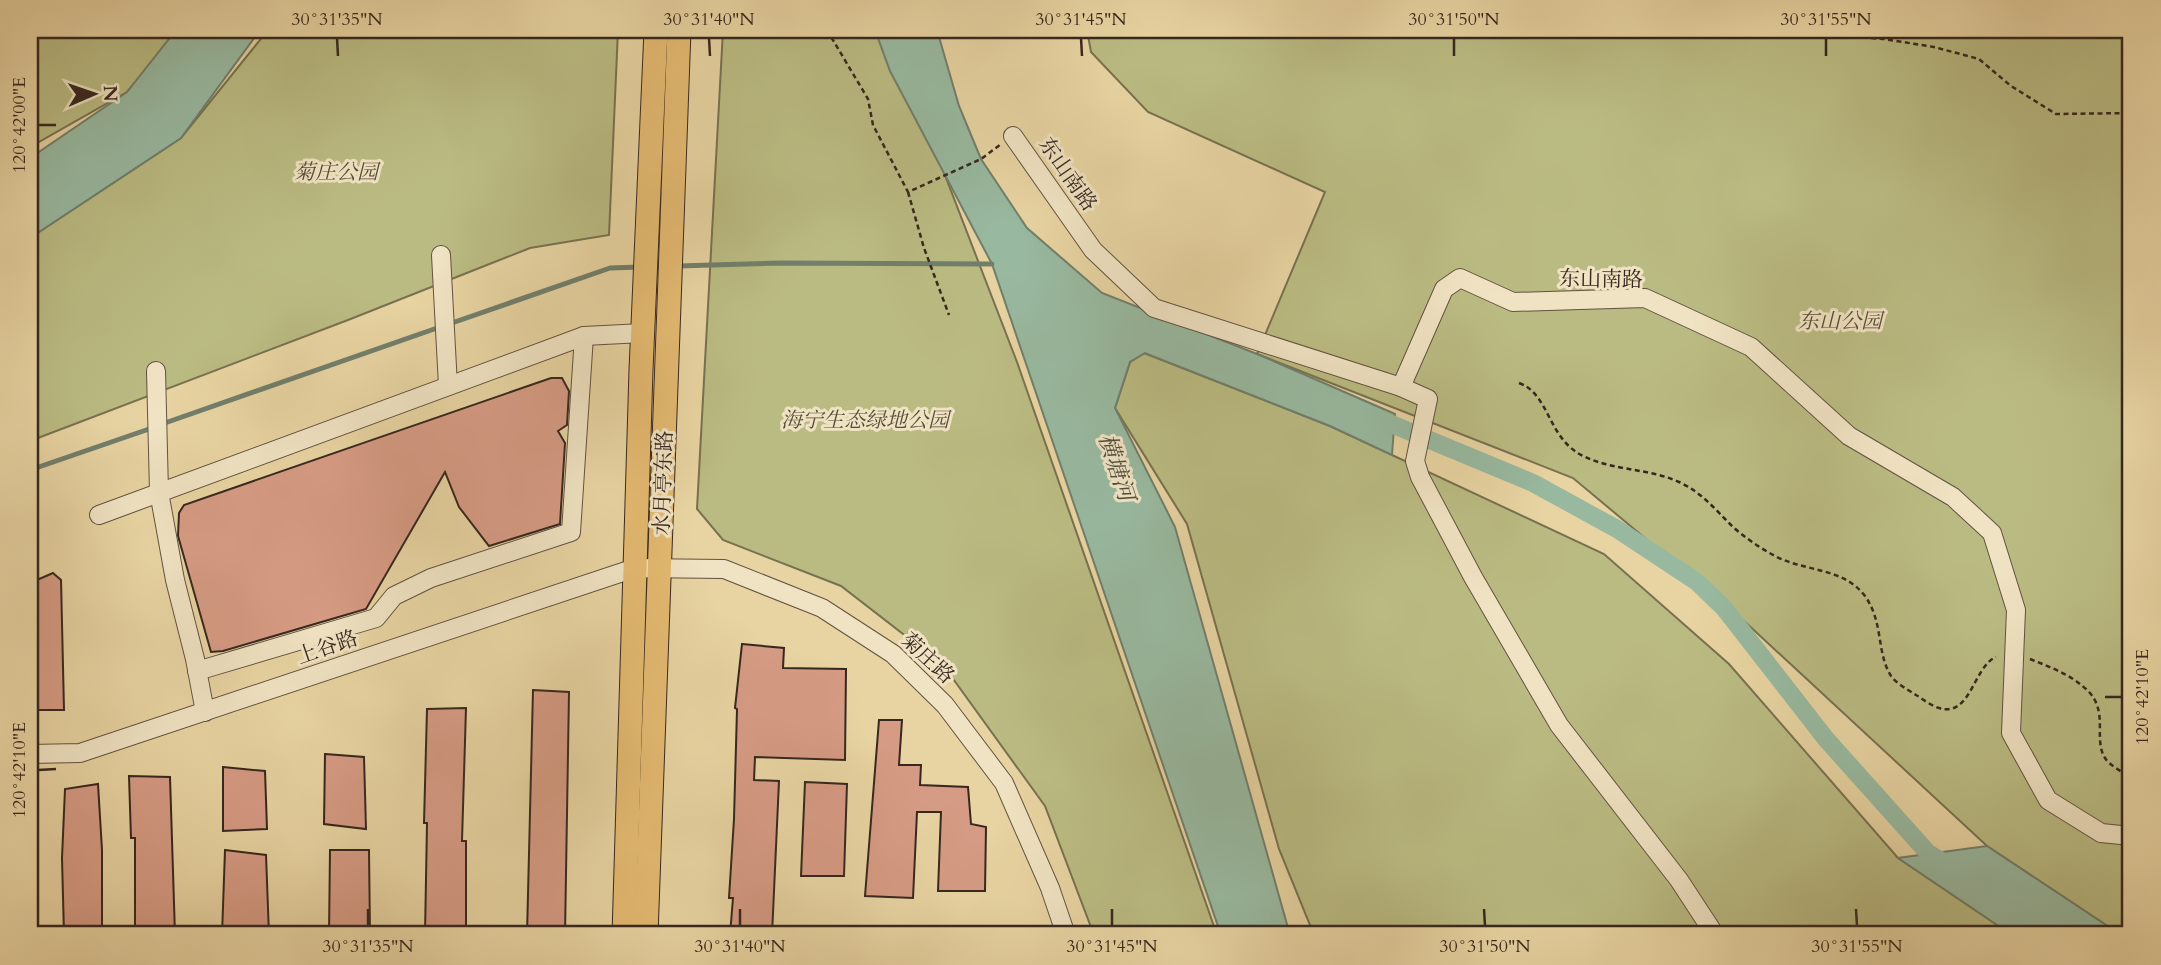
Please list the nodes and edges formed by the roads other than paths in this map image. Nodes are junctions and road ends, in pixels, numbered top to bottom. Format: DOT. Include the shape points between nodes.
graph roads {
  1 [pos="656,30"];
  2 [pos="679,30"];
  3 [pos="1013,136"];
  4 [pos="440,254"];
  5 [pos="643,333"];
  6 [pos="584,335"];
  7 [pos="156,371"];
  8 [pos="448,386"];
  9 [pos="1401,387"];
  10 [pos="159,492"];
  11 [pos="99,514"];
  12 [pos="635,568"];
  13 [pos="660,569"];
  14 [pos="197,671"];
  15 [pos="205,712"];
  16 [pos="30,754"];
  17 [pos="2131,836"];
  18 [pos="624,935"];
  19 [pos="646,935"];
  20 [pos="1066,935"];
  21 [pos="1716,935"];
  1 -- 5 [label="main road, 水月亭东路"];
  2 -- 13 [label="main road, 水月亭东路"];
  3 -- 9 [label="street, 东山南路" via="1093,250 1154,308"];
  4 -- 8 [label="street"];
  5 -- 6 [label="street"];
  5 -- 12 [label="main road, 水月亭东路"];
  6 -- 8 [label="street"];
  6 -- 14 [label="street" via="571,532 431,578 394,596 376,618"];
  7 -- 10 [label="street"];
  8 -- 10 [label="street"];
  9 -- 17 [label="street, 东山南路" via="1444,289 1460,278 1513,302 1645,298 1751,347 1849,436 1953,497 1993,533 2016,610 2011,733 2048,800 2101,833"];
  9 -- 21 [label="street" via="1429,399 1415,461 1473,576 1559,725"];
  10 -- 11 [label="street"];
  10 -- 14 [label="street"];
  12 -- 13 [label="street, 菊庄路"];
  12 -- 15 [label="street, 上谷路"];
  12 -- 18 [label="main road, 水月亭东路"];
  13 -- 19 [label="main road, 水月亭东路"];
  13 -- 20 [label="street, 菊庄路" via="724,569 822,608 893,654 945,705 1004,783"];
  14 -- 15 [label="street"];
  15 -- 16 [label="street, 上谷路" via="80,753"];
}
